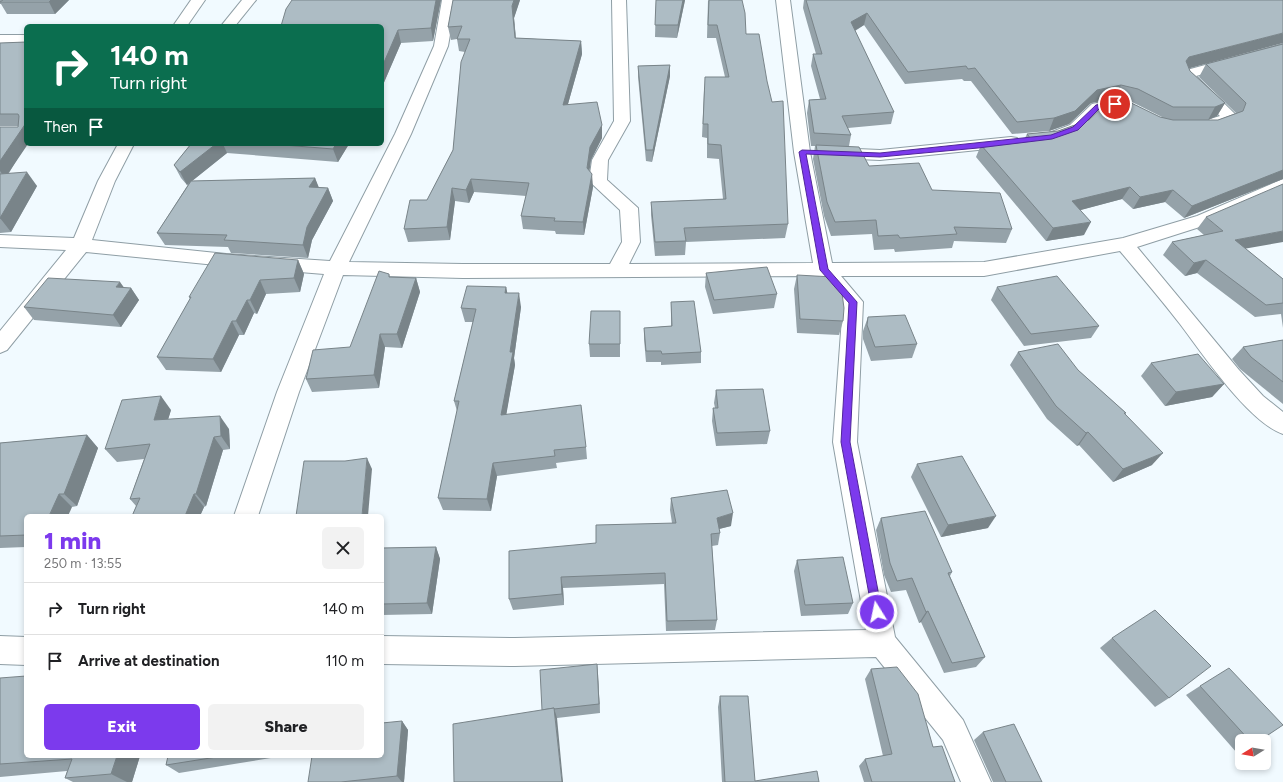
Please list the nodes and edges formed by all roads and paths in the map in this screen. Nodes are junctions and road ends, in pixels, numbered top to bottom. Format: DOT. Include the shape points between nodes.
graph roads {
  1 [pos="198,0"];
  2 [pos="249,0"];
  3 [pos="449,0"];
  4 [pos="619,0"];
  5 [pos="783,0"];
  6 [pos="181,24"];
  7 [pos="230,24"];
  8 [pos="0,38"];
  9 [pos="24,39"];
  10 [pos="1283,48"];
  11 [pos="1146,118"];
  12 [pos="1187,126"];
  13 [pos="125,146"];
  14 [pos="802,152"];
  15 [pos="1283,184"];
  16 [pos="0,241"];
  17 [pos="1124,244"];
  18 [pos="81,246"];
  19 [pos="336,268"];
  20 [pos="824,270"];
  21 [pos="616,271"];
  22 [pos="0,345"];
  23 [pos="1283,425"];
  24 [pos="247,514"];
  25 [pos="882,643"];
  26 [pos="0,650"];
  27 [pos="384,650"];
  28 [pos="24,651"];
  29 [pos="976,782"];
  1 -- 6 [label="street"];
  2 -- 7 [label="street"];
  3 -- 19 [label="street" via="441,46 426,82"];
  4 -- 21 [label="street" via="622,121 600,160 598,181 629,208 631,242"];
  5 -- 14 [label="street"];
  8 -- 9 [label="street"];
  10 -- 12 [label="street" via="1188,74 1189,79 1229,116 1228,119 1210,126"];
  11 -- 14 [label="street" via="1121,105 1098,107 1076,128 1052,137 880,155"];
  13 -- 18 [label="street" via="112,164"];
  14 -- 20 [label="street"];
  15 -- 17 [label="street" via="1203,220"];
  16 -- 18 [label="street"];
  17 -- 20 [label="street" via="984,269"];
  17 -- 23 [label="street" via="1227,371 1262,410"];
  18 -- 19 [label="street"];
  18 -- 22 [label="street"];
  19 -- 21 [label="street"];
  19 -- 24 [label="street" via="288,392"];
  20 -- 21 [label="street"];
  20 -- 25 [label="street" via="853,302 845,442"];
  25 -- 27 [label="street" via="516,652"];
  25 -- 29 [label="street" via="953,730"];
  26 -- 28 [label="street"];
}
